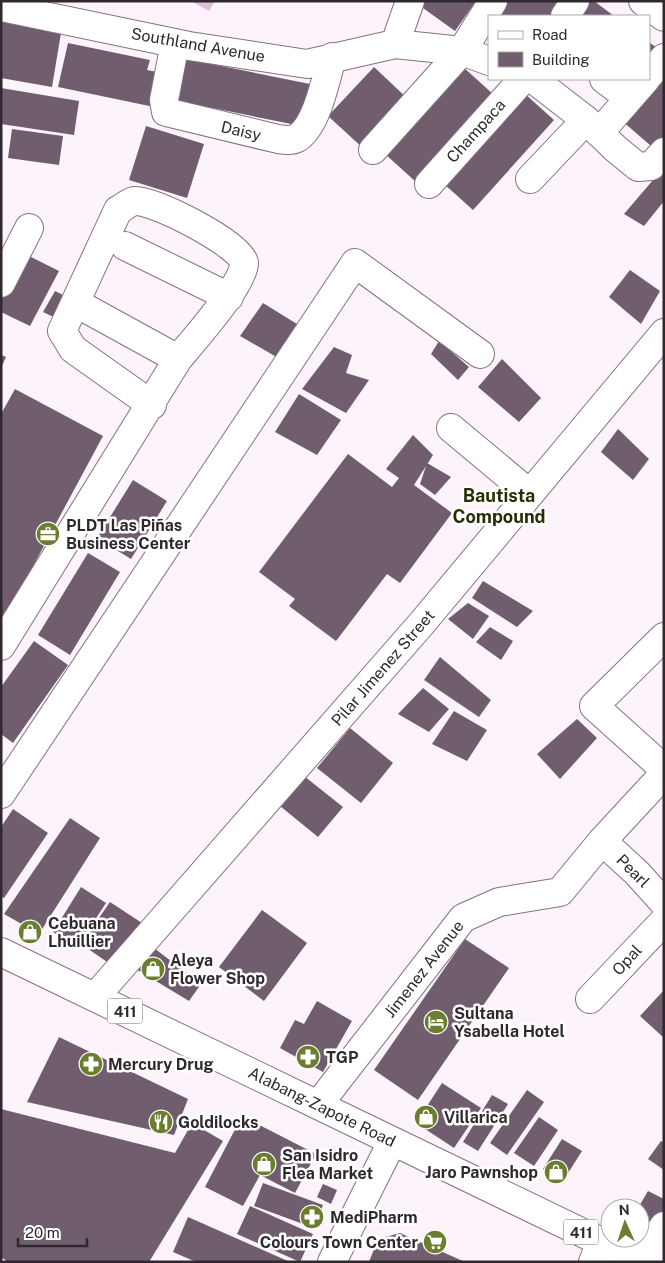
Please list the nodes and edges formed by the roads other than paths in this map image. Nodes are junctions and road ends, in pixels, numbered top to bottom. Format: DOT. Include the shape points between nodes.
graph roads {
  1 [pos="410,1"];
  2 [pos="493,1"];
  3 [pos="575,1"];
  4 [pos="643,1"];
  5 [pos="1,7"];
  6 [pos="566,15"];
  7 [pos="664,17"];
  8 [pos="175,43"];
  9 [pos="395,44"];
  10 [pos="462,51"];
  11 [pos="332,56"];
  12 [pos="664,58"];
  13 [pos="488,61"];
  14 [pos="650,74"];
  15 [pos="522,80"];
  16 [pos="534,80"];
  17 [pos="608,80"];
  18 [pos="637,88"];
  19 [pos="593,126"];
  20 [pos="373,150"];
  21 [pos="655,160"];
  22 [pos="530,179"];
  23 [pos="429,184"];
  24 [pos="29,228"];
  25 [pos="125,246"];
  26 [pos="1,283"];
  27 [pos="229,297"];
  28 [pos="76,303"];
  29 [pos="664,333"];
  30 [pos="480,354"];
  31 [pos="178,359"];
  32 [pos="152,405"];
  33 [pos="451,428"];
  34 [pos="530,494"];
  35 [pos="664,637"];
  36 [pos="1,646"];
  37 [pos="664,769"];
  38 [pos="664,774"];
  39 [pos="1,794"];
  40 [pos="602,841"];
  41 [pos="664,903"];
  42 [pos="664,920"];
  43 [pos="1,952"];
  44 [pos="95,997"];
  45 [pos="590,999"];
  46 [pos="318,1105"];
  47 [pos="392,1142"];
  48 [pos="664,1226"];
  49 [pos="597,1252"];
  50 [pos="652,1261"];
  51 [pos="332,1262"];
  1 -- 9 [label="main road"];
  2 -- 10 [label="main road"];
  3 -- 6 [label="main road"];
  4 -- 7 [label="main road"];
  5 -- 8 [label="main road, Southland Avenue"];
  8 -- 11 [label="main road, Southland Avenue" via="307,64"];
  8 -- 11 [label="main road, Daisy" via="164,100 168,114 278,140 291,140 305,131 323,90"];
  9 -- 10 [label="main road, Southland Avenue"];
  9 -- 11 [label="main road, Southland Avenue"];
  10 -- 13 [label="main road, Southland Avenue"];
  10 -- 20 [label="main road"];
  12 -- 14 [label="main road"];
  15 -- 23 [label="main road, Champaca"];
  16 -- 19 [label="main road"];
  17 -- 18 [label="main road"];
  18 -- 19 [label="main road"];
  19 -- 21 [label="main road" via="633,164"];
  19 -- 22 [label="main road"];
  24 -- 26 [label="main road"];
  25 -- 27 [label="main road"];
  27 -- 28 [label="main road" via="245,264 243,256 220,238 170,212 153,204 134,201 118,210"];
  27 -- 31 [label="main road"];
  28 -- 31 [label="main road"];
  28 -- 32 [label="main road" via="62,331 72,349"];
  29 -- 34 [label="main road, Pilar Jimenez Street"];
  30 -- 39 [label="main road" via="355,263"];
  31 -- 32 [label="main road"];
  32 -- 36 [label="main road"];
  33 -- 34 [label="main road"];
  34 -- 44 [label="main road, Pilar Jimenez Street" via="422,623"];
  35 -- 37 [label="main road" via="594,706"];
  38 -- 40 [label="main road, Jimenez Avenue"];
  40 -- 41 [label="main road, Pearl"];
  40 -- 46 [label="main road, Jimenez Avenue" via="560,892 499,902 463,918"];
  42 -- 45 [label="main road, Opal"];
  43 -- 44 [label="main road, Alabang-Zapote Road / 411"];
  44 -- 46 [label="main road, Alabang-Zapote Road / 411"];
  46 -- 47 [label="main road, Alabang-Zapote Road / 411"];
  47 -- 49 [label="main road, Alabang-Zapote Road / 411"];
  47 -- 51 [label="main road"];
  48 -- 50 [label="main road"];
  49 -- 50 [label="main road, Alabang-Zapote Road / 411"];
}
